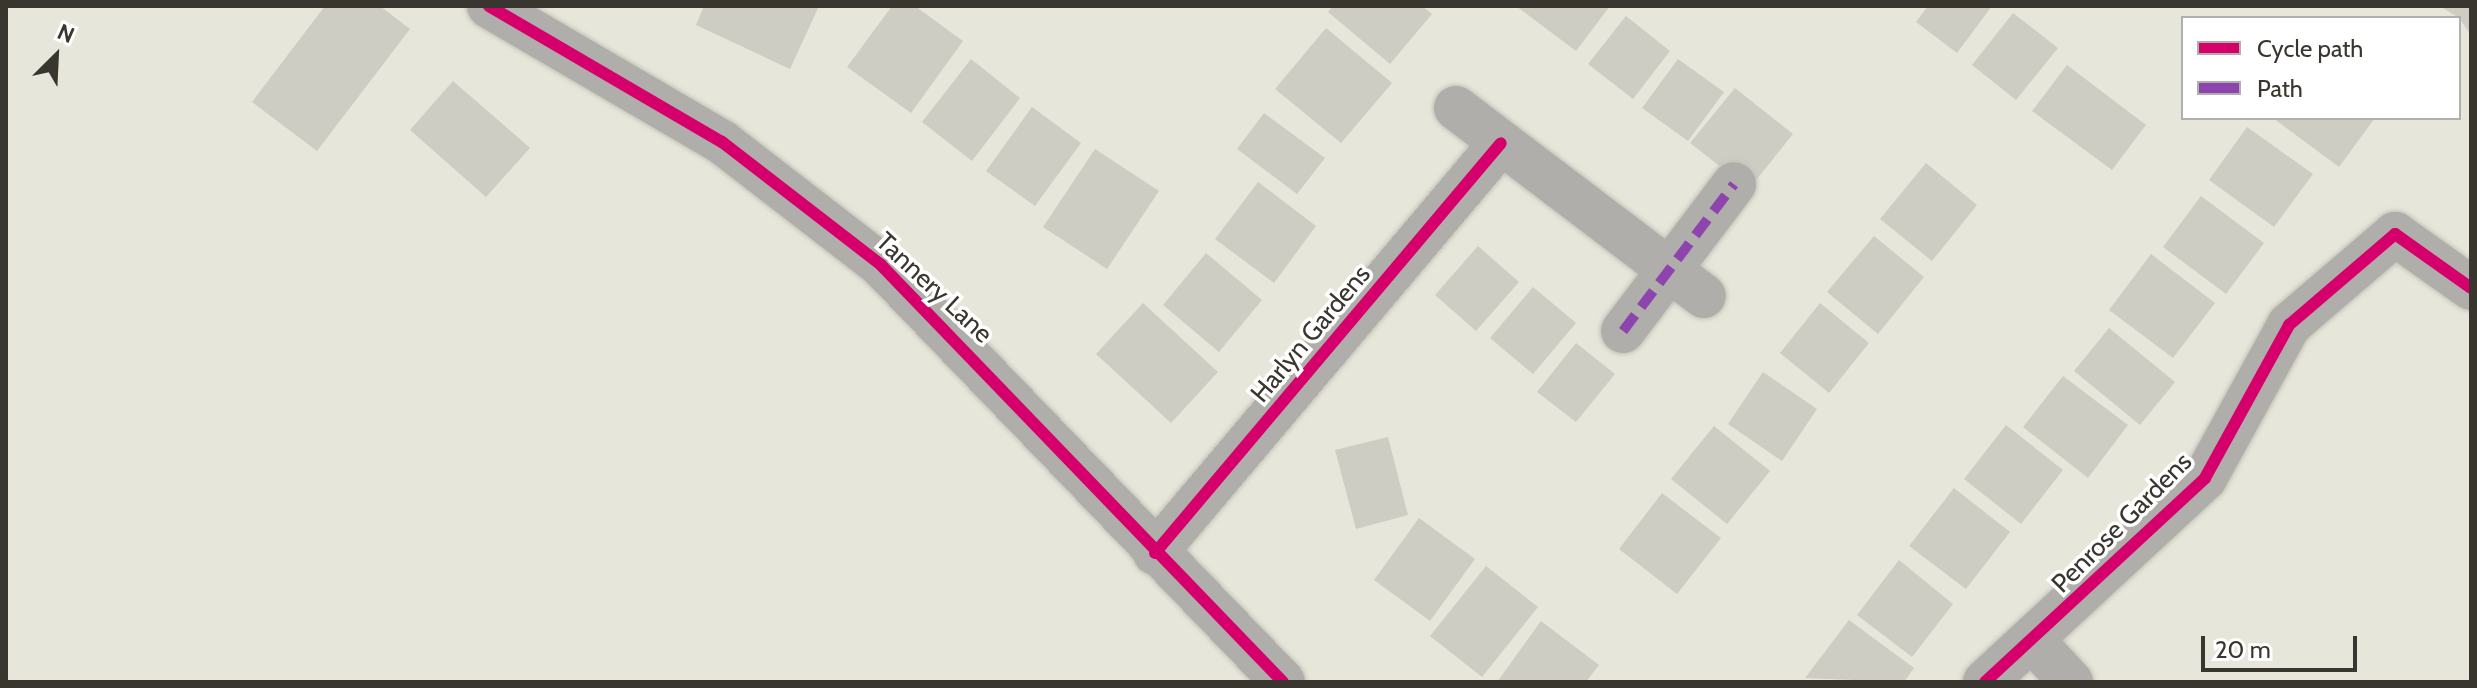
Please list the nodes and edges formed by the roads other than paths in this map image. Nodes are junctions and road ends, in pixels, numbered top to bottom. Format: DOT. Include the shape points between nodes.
graph roads {
  1 [pos="489,6"];
  2 [pos="1456,108"];
  3 [pos="1501,143"];
  4 [pos="1734,184"];
  5 [pos="1669,269"];
  6 [pos="2471,288"];
  7 [pos="1704,296"];
  8 [pos="1623,331"];
  9 [pos="1155,553"];
  10 [pos="2033,641"];
  11 [pos="1283,682"];
  12 [pos="1985,682"];
  13 [pos="2071,682"];
  1 -- 9 [label="street, Tannery Lane" via="722,142 805,202 986,367"];
  2 -- 3 [label="street"];
  3 -- 5 [label="street"];
  3 -- 9 [label="street, Harlyn Gardens"];
  4 -- 5 [label="street"];
  5 -- 7 [label="street"];
  5 -- 8 [label="street"];
  6 -- 10 [label="street, Penrose Gardens" via="2395,234 2289,325 2205,478"];
  9 -- 11 [label="street, Tannery Lane"];
  10 -- 12 [label="street, Penrose Gardens"];
  10 -- 13 [label="street"];
}
